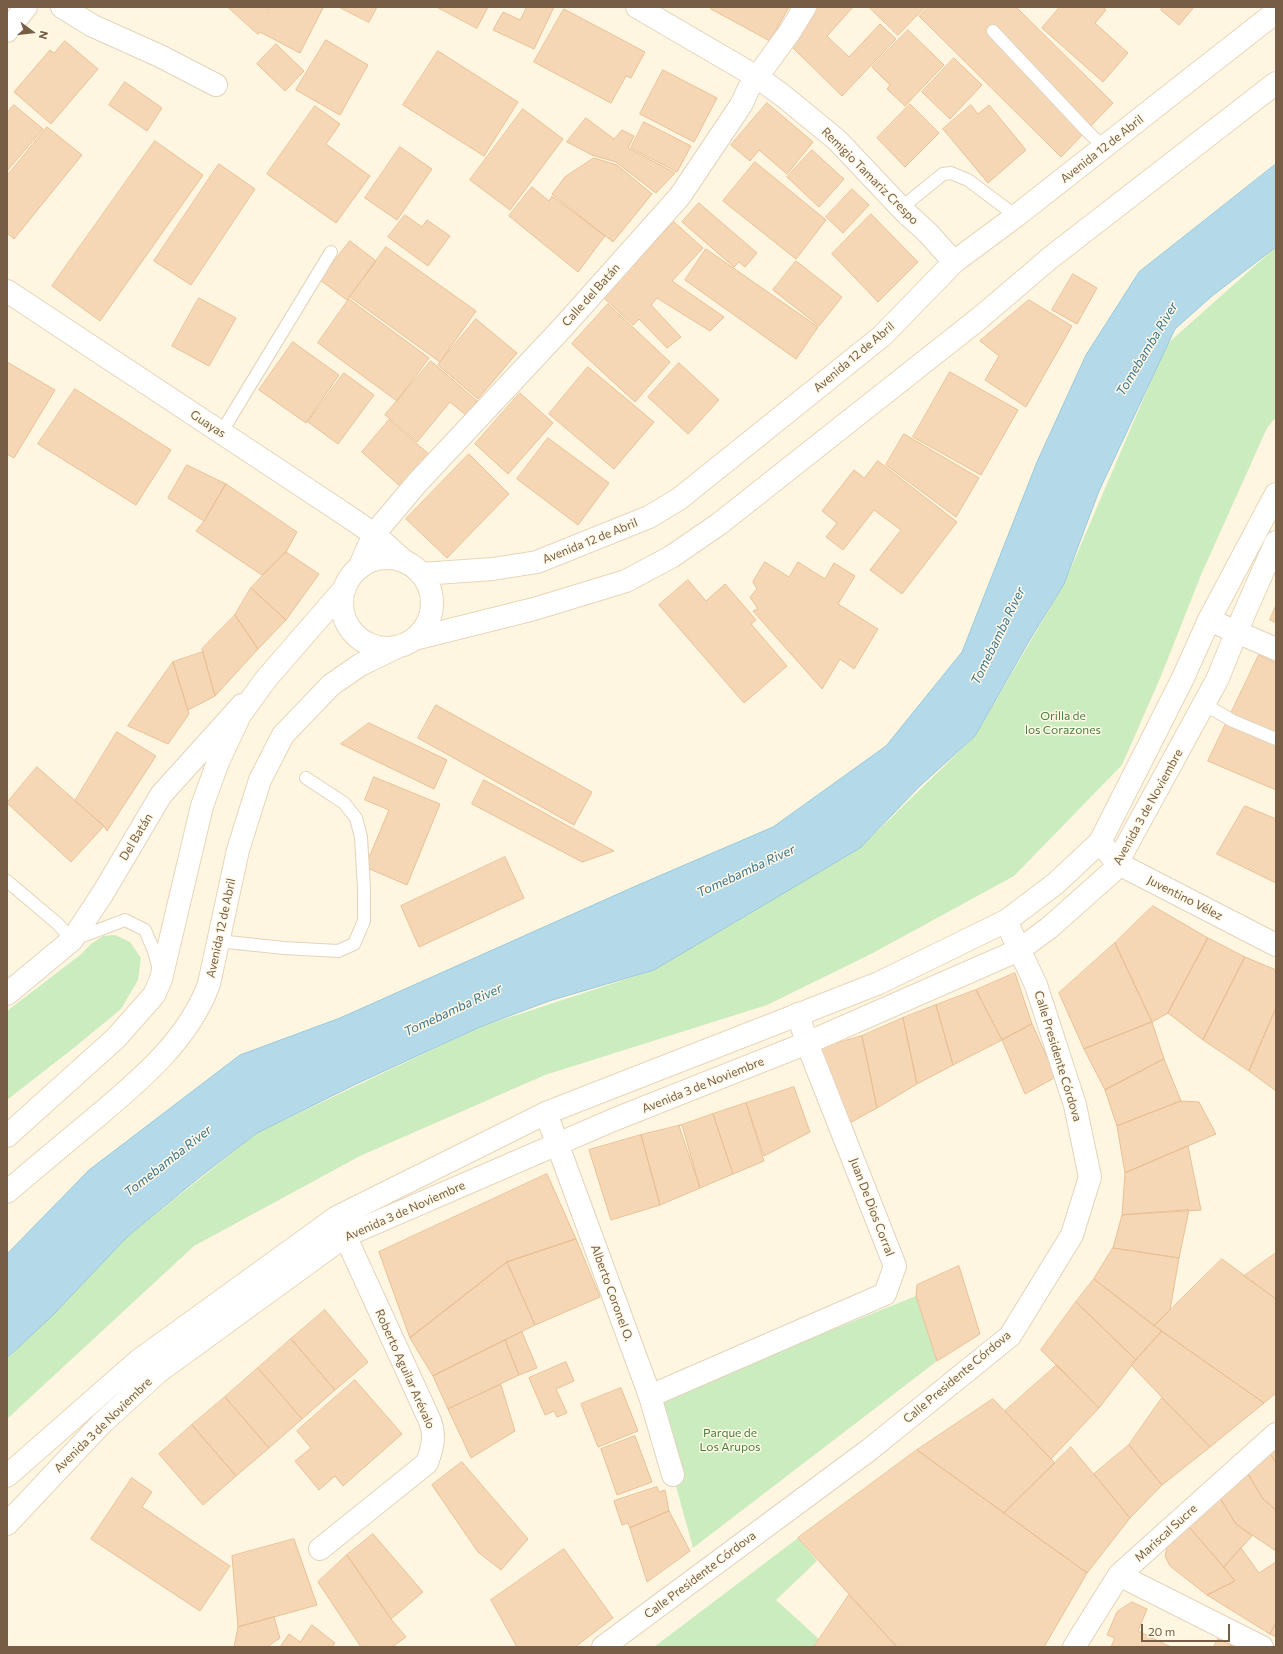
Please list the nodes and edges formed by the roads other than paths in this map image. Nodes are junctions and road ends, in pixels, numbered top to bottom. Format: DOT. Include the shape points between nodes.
graph roads {
  1 [pos="26,7"];
  2 [pos="62,7"];
  3 [pos="637,7"];
  4 [pos="805,7"];
  5 [pos="1276,12"];
  6 [pos="7,31"];
  7 [pos="993,31"];
  8 [pos="757,77"];
  9 [pos="1276,84"];
  10 [pos="216,85"];
  11 [pos="1104,147"];
  12 [pos="901,208"];
  13 [pos="1016,216"];
  14 [pos="331,252"];
  15 [pos="954,262"];
  16 [pos="7,291"];
  17 [pos="221,432"];
  18 [pos="1276,494"];
  19 [pos="374,534"];
  20 [pos="1276,542"];
  21 [pos="359,568"];
  22 [pos="413,568"];
  23 [pos="345,588"];
  24 [pos="1209,620"];
  25 [pos="1236,632"];
  26 [pos="406,643"];
  27 [pos="1276,649"];
  28 [pos="266,679"];
  29 [pos="1204,704"];
  30 [pos="1276,739"];
  31 [pos="306,778"];
  32 [pos="1100,842"];
  33 [pos="1117,863"];
  34 [pos="7,881"];
  35 [pos="1006,921"];
  36 [pos="72,940"];
  37 [pos="218,941"];
  38 [pos="1276,945"];
  39 [pos="1019,950"];
  40 [pos="161,979"];
  41 [pos="7,994"];
  42 [pos="798,1014"];
  43 [pos="807,1043"];
  44 [pos="546,1113"];
  45 [pos="7,1136"];
  46 [pos="558,1144"];
  47 [pos="7,1192"];
  48 [pos="341,1227"];
  49 [pos="650,1396"];
  50 [pos="1276,1434"];
  51 [pos="673,1475"];
  52 [pos="7,1476"];
  53 [pos="7,1524"];
  54 [pos="320,1549"];
  55 [pos="1119,1575"];
  56 [pos="603,1647"];
  57 [pos="1074,1647"];
  58 [pos="1262,1647"];
  1 -- 6 [label="street"];
  2 -- 10 [label="street" via="93,26"];
  3 -- 8 [label="street, Remigio Tamariz Crespo"];
  4 -- 8 [label="street, Calle del Batán"];
  5 -- 11 [label="street, Avenida 12 de Abril"];
  7 -- 11 [label="lane"];
  8 -- 12 [label="street, Remigio Tamariz Crespo" via="837,140"];
  8 -- 19 [label="street, Calle del Batán" via="680,196 564,326 417,483"];
  9 -- 26 [label="street, Avenida 12 de Abril" via="1050,258 981,317 719,524 671,557 626,581 534,610"];
  11 -- 13 [label="street, Avenida 12 de Abril"];
  12 -- 13 [label="lane" via="943,174 951,172 968,180"];
  12 -- 15 [label="street, Remigio Tamariz Crespo"];
  13 -- 15 [label="street, Avenida 12 de Abril"];
  14 -- 17 [label="lane"];
  15 -- 22 [label="street, Avenida 12 de Abril" via="882,336 679,499 649,517 537,562 493,569"];
  16 -- 17 [label="street, Guayas"];
  17 -- 19 [label="street, Guayas"];
  18 -- 24 [label="street, Avenida 3 de Noviembre"];
  19 -- 21 [label="street, Calle del Batán"];
  19 -- 22 [label="street, Guayas"];
  20 -- 25 [label="street, Avenida 3 de Noviembre"];
  21 -- 22 [label="street, Avenida 12 de Abril" via="381,559 393,559"];
  21 -- 23 [label="street, Avenida 12 de Abril"];
  22 -- 26 [label="street, Avenida 12 de Abril" via="427,583 431,593 431,613 422,632"];
  23 -- 26 [label="street, Avenida 12 de Abril" via="343,612 347,623 362,641 385,648"];
  23 -- 28 [label="street, Avenida 12 de Abril"];
  24 -- 25 [label="street"];
  24 -- 32 [label="street, Avenida 3 de Noviembre" via="1182,680"];
  25 -- 27 [label="street"];
  25 -- 29 [label="street, Avenida 3 de Noviembre" via="1217,680"];
  26 -- 37 [label="street, Avenida 12 de Abril" via="360,665 331,685 283,735 260,780 238,850"];
  28 -- 36 [label="street, Del Batán" via="161,795"];
  28 -- 40 [label="street, Avenida 12 de Abril" via="240,715 204,799"];
  29 -- 30 [label="lane" via="1233,721"];
  29 -- 33 [label="street, Avenida 3 de Noviembre"];
  31 -- 37 [label="lane" via="344,802 356,818 361,837 364,921 354,944 338,951"];
  32 -- 33 [label="street, Juventino Vélez"];
  32 -- 35 [label="street, Avenida 3 de Noviembre" via="1055,884"];
  33 -- 38 [label="street, Juventino Vélez"];
  33 -- 39 [label="street, Avenida 3 de Noviembre" via="1112,872 1049,928"];
  34 -- 36 [label="lane" via="58,924"];
  35 -- 39 [label="street, Calle Presidente Córdova"];
  35 -- 42 [label="street, Avenida 3 de Noviembre" via="879,983"];
  36 -- 40 [label="lane" via="124,920 145,930 154,951"];
  36 -- 41 [label="street, Del Batán"];
  37 -- 47 [label="street, Avenida 12 de Abril" via="209,984 202,1003 173,1045 139,1081"];
  39 -- 43 [label="street, Avenida 3 de Noviembre"];
  39 -- 56 [label="street, Calle Presidente Córdova" via="1036,985 1075,1105 1090,1177 1072,1235 1010,1336 869,1450"];
  40 -- 45 [label="street, Avenida 12 de Abril" via="154,995 116,1038"];
  42 -- 43 [label="street, Juan De Dios Corral"];
  42 -- 44 [label="street, Avenida 3 de Noviembre"];
  43 -- 46 [label="street, Avenida 3 de Noviembre"];
  43 -- 49 [label="street, Juan De Dios Corral" via="895,1266 885,1294"];
  44 -- 46 [label="street, Alberto Coronel O."];
  44 -- 48 [label="street, Avenida 3 de Noviembre"];
  46 -- 48 [label="street, Avenida 3 de Noviembre"];
  46 -- 49 [label="street, Alberto Coronel O."];
  48 -- 52 [label="street, Avenida 3 de Noviembre" via="138,1360"];
  48 -- 53 [label="street, Avenida 3 de Noviembre" via="158,1372 100,1424"];
  48 -- 54 [label="street, Roberto Aguilar Arévalo" via="430,1421 433,1445 427,1463"];
  49 -- 51 [label="street, Alberto Coronel O."];
  50 -- 55 [label="street, Mariscal Sucre"];
  55 -- 57 [label="street, Mariscal Sucre"];
  55 -- 58 [label="street"];
}
